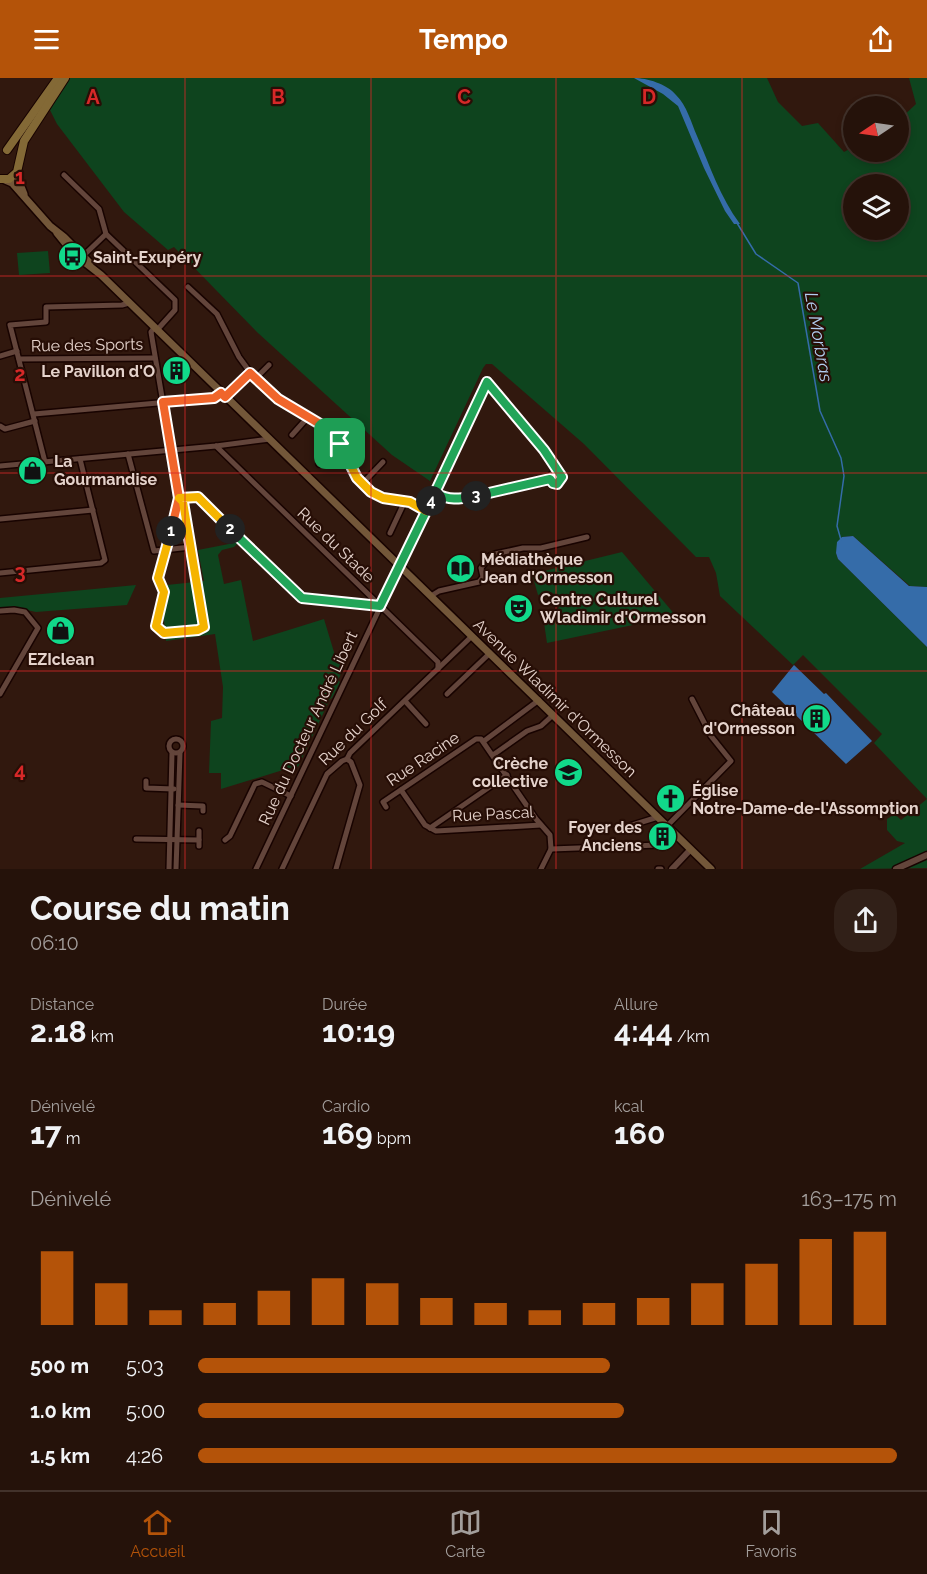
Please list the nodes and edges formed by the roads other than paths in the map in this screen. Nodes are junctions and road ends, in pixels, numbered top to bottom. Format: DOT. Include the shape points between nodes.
graph roads {
  1 [pos="58,78"];
  2 [pos="65,78"];
  3 [pos="4,150"];
  4 [pos="18,160"];
  5 [pos="17,172"];
  6 [pos="64,175"];
  7 [pos="2,179"];
  8 [pos="30,204"];
  9 [pos="57,233"];
  10 [pos="106,234"];
  11 [pos="83,256"];
  12 [pos="95,270"];
  13 [pos="188,287"];
  14 [pos="129,303"];
  15 [pos="155,329"];
  16 [pos="17,351"];
  17 [pos="0,356"];
  18 [pos="155,358"];
  19 [pos="19,359"];
  20 [pos="269,364"];
  21 [pos="250,373"];
  22 [pos="255,379"];
  23 [pos="223,395"];
  24 [pos="163,402"];
  25 [pos="34,414"];
  26 [pos="309,416"];
  27 [pos="35,421"];
  28 [pos="0,426"];
  29 [pos="292,435"];
  30 [pos="270,439"];
  31 [pos="340,444"];
  32 [pos="216,446"];
  33 [pos="171,450"];
  34 [pos="128,454"];
  35 [pos="80,459"];
  36 [pos="45,462"];
  37 [pos="383,462"];
  38 [pos="319,464"];
  39 [pos="0,466"];
  40 [pos="558,471"];
  41 [pos="550,479"];
  42 [pos="362,484"];
  43 [pos="435,493"];
  44 [pos="179,498"];
  45 [pos="405,501"];
  46 [pos="93,510"];
  47 [pos="426,511"];
  48 [pos="0,519"];
  49 [pos="390,533"];
  50 [pos="587,537"];
  51 [pos="191,547"];
  52 [pos="166,550"];
  53 [pos="400,566"];
  54 [pos="0,573"];
  55 [pos="431,596"];
  56 [pos="380,606"];
  57 [pos="0,611"];
  58 [pos="472,636"];
  59 [pos="490,653"];
  60 [pos="438,666"];
  61 [pos="0,694"];
  62 [pos="447,694"];
  63 [pos="692,699"];
  64 [pos="538,700"];
  65 [pos="405,701"];
  66 [pos="553,715"];
  67 [pos="426,724"];
  68 [pos="484,741"];
  69 [pos="172,753"];
  70 [pos="180,753"];
  71 [pos="493,754"];
  72 [pos="347,759"];
  73 [pos="507,775"];
  74 [pos="146,781"];
  75 [pos="171,789"];
  76 [pos="178,789"];
  77 [pos="401,790"];
  78 [pos="291,796"];
  79 [pos="178,805"];
  80 [pos="386,807"];
  81 [pos="203,812"];
  82 [pos="658,817"];
  83 [pos="541,825"];
  84 [pos="667,826"];
  85 [pos="626,827"];
  86 [pos="430,828"];
  87 [pos="199,831"];
  88 [pos="675,834"];
  89 [pos="136,839"];
  90 [pos="177,839"];
  91 [pos="170,840"];
  92 [pos="225,840"];
  93 [pos="551,849"];
  94 [pos="690,850"];
  95 [pos="927,855"];
  96 [pos="169,869"];
  97 [pos="176,869"];
  98 [pos="256,869"];
  99 [pos="282,869"];
  100 [pos="336,869"];
  101 [pos="541,869"];
  102 [pos="672,869"];
  103 [pos="711,869"];
  104 [pos="896,869"];
  1 -- 3 [label="main road"];
  2 -- 4 [label="main road" via="24,141"];
  3 -- 4 [label="main road" via="14,153"];
  4 -- 5 [label="main road"];
  5 -- 7 [label="main road"];
  5 -- 8 [label="main road"];
  6 -- 10 [label="street" via="99,209"];
  7 -- 8 [label="main road" via="12,183"];
  8 -- 9 [label="main road"];
  9 -- 11 [label="main road"];
  9 -- 12 [label="main road" via="74,254"];
  10 -- 11 [label="street"];
  10 -- 15 [label="street" via="175,300 176,310"];
  11 -- 12 [label="main road"];
  12 -- 14 [label="main road, Avenue Wladimir d'Ormesson"];
  13 -- 21 [label="street" via="217,314"];
  14 -- 15 [label="main road, Avenue Wladimir d'Ormesson"];
  14 -- 16 [label="street" via="46,307 46,322 10,325"];
  15 -- 18 [label="street" via="151,332"];
  15 -- 23 [label="main road, Avenue Wladimir d'Ormesson"];
  16 -- 17 [label="street"];
  16 -- 19 [label="street"];
  18 -- 19 [label="street, Rue des Sports"];
  18 -- 24 [label="street"];
  19 -- 25 [label="street"];
  20 -- 22 [label="street"];
  21 -- 22 [label="street"];
  21 -- 23 [label="street"];
  22 -- 26 [label="street" via="278,399"];
  23 -- 24 [label="street"];
  23 -- 30 [label="main road, Avenue Wladimir d'Ormesson"];
  24 -- 25 [label="street"];
  24 -- 33 [label="street"];
  25 -- 27 [label="street"];
  26 -- 29 [label="street"];
  26 -- 31 [label="street"];
  27 -- 28 [label="street" via="5,429"];
  27 -- 36 [label="street"];
  30 -- 32 [label="street"];
  30 -- 53 [label="main road, Avenue Wladimir d'Ormesson"];
  31 -- 38 [label="street"];
  31 -- 42 [label="street"];
  32 -- 33 [label="street"];
  32 -- 56 [label="street, Rue du Stade"];
  33 -- 34 [label="street"];
  33 -- 44 [label="street"];
  34 -- 35 [label="street"];
  34 -- 52 [label="street" via="154,551"];
  35 -- 36 [label="street"];
  35 -- 46 [label="street"];
  36 -- 39 [label="street"];
  37 -- 42 [label="street"];
  40 -- 41 [label="street"];
  40 -- 41 [label="street" via="562,477 559,483"];
  40 -- 43 [label="street, Rue du Docteur André Libert" via="487,382"];
  41 -- 43 [label="street" via="454,500"];
  42 -- 45 [label="street" via="383,498"];
  43 -- 47 [label="street, Rue du Docteur André Libert"];
  44 -- 51 [label="street"];
  44 -- 52 [label="street"];
  44 -- 56 [label="street" via="198,497 302,598"];
  45 -- 47 [label="street"];
  45 -- 49 [label="street"];
  46 -- 48 [label="street"];
  46 -- 54 [label="street" via="105,560 102,563"];
  47 -- 53 [label="street, Rue du Docteur André Libert"];
  50 -- 55 [label="street" via="493,554 481,568 480,582"];
  51 -- 52 [label="street"];
  51 -- 52 [label="street" via="204,621 204,627 198,630 164,633 156,626 164,592 158,578"];
  53 -- 55 [label="main road, Avenue Wladimir d'Ormesson"];
  53 -- 56 [label="street, Rue du Docteur André Libert"];
  55 -- 58 [label="main road, Avenue Wladimir d'Ormesson"];
  56 -- 60 [label="street, Rue du Stade"];
  56 -- 78 [label="street, Rue du Docteur André Libert"];
  57 -- 61 [label="street" via="25,612 38,628"];
  58 -- 59 [label="main road, Avenue Wladimir d'Ormesson"];
  58 -- 60 [label="street, Rue du Golf"];
  59 -- 62 [label="street"];
  59 -- 64 [label="main road, Avenue Wladimir d'Ormesson"];
  60 -- 65 [label="street, Rue du Golf"];
  63 -- 84 [label="street" via="711,736 730,761"];
  64 -- 66 [label="main road, Avenue Wladimir d'Ormesson"];
  64 -- 68 [label="street, Rue Racine"];
  65 -- 67 [label="street"];
  65 -- 72 [label="street, Rue du Golf"];
  66 -- 71 [label="street"];
  66 -- 82 [label="main road, Avenue Wladimir d'Ormesson"];
  68 -- 71 [label="street, Rue Racine"];
  68 -- 77 [label="street, Rue Racine" via="476,739"];
  69 -- 70 [label="street"];
  69 -- 70 [label="street" via="169,742 177,739 183,744"];
  69 -- 75 [label="street"];
  70 -- 76 [label="street"];
  71 -- 73 [label="street, Rue Racine"];
  72 -- 99 [label="street, Rue du Golf" via="327,774"];
  72 -- 100 [label="street" via="360,785"];
  73 -- 83 [label="street, Rue Racine"];
  73 -- 86 [label="street"];
  74 -- 75 [label="street" via="146,788"];
  75 -- 76 [label="street"];
  75 -- 91 [label="street"];
  76 -- 79 [label="street"];
  77 -- 80 [label="street, Rue Racine" via="383,802"];
  77 -- 86 [label="street, Rue Pascal"];
  78 -- 92 [label="street" via="262,782 255,784"];
  78 -- 98 [label="street, Rue du Docteur André Libert"];
  79 -- 81 [label="street" via="203,806"];
  79 -- 90 [label="street"];
  82 -- 84 [label="main road, Avenue Wladimir d'Ormesson"];
  82 -- 85 [label="street"];
  83 -- 86 [label="street, Rue Pascal" via="436,831"];
  83 -- 93 [label="street, Rue Pascal" via="550,835"];
  84 -- 88 [label="main road, Avenue Wladimir d'Ormesson"];
  87 -- 90 [label="street" via="199,843"];
  88 -- 93 [label="street" via="659,845"];
  88 -- 94 [label="main road, Avenue Wladimir d'Ormesson"];
  89 -- 91 [label="street"];
  90 -- 91 [label="street"];
  90 -- 97 [label="street"];
  91 -- 96 [label="street"];
  93 -- 101 [label="street"];
  94 -- 102 [label="street"];
  94 -- 103 [label="main road, Avenue Wladimir d'Ormesson"];
  95 -- 104 [label="street"];
}
